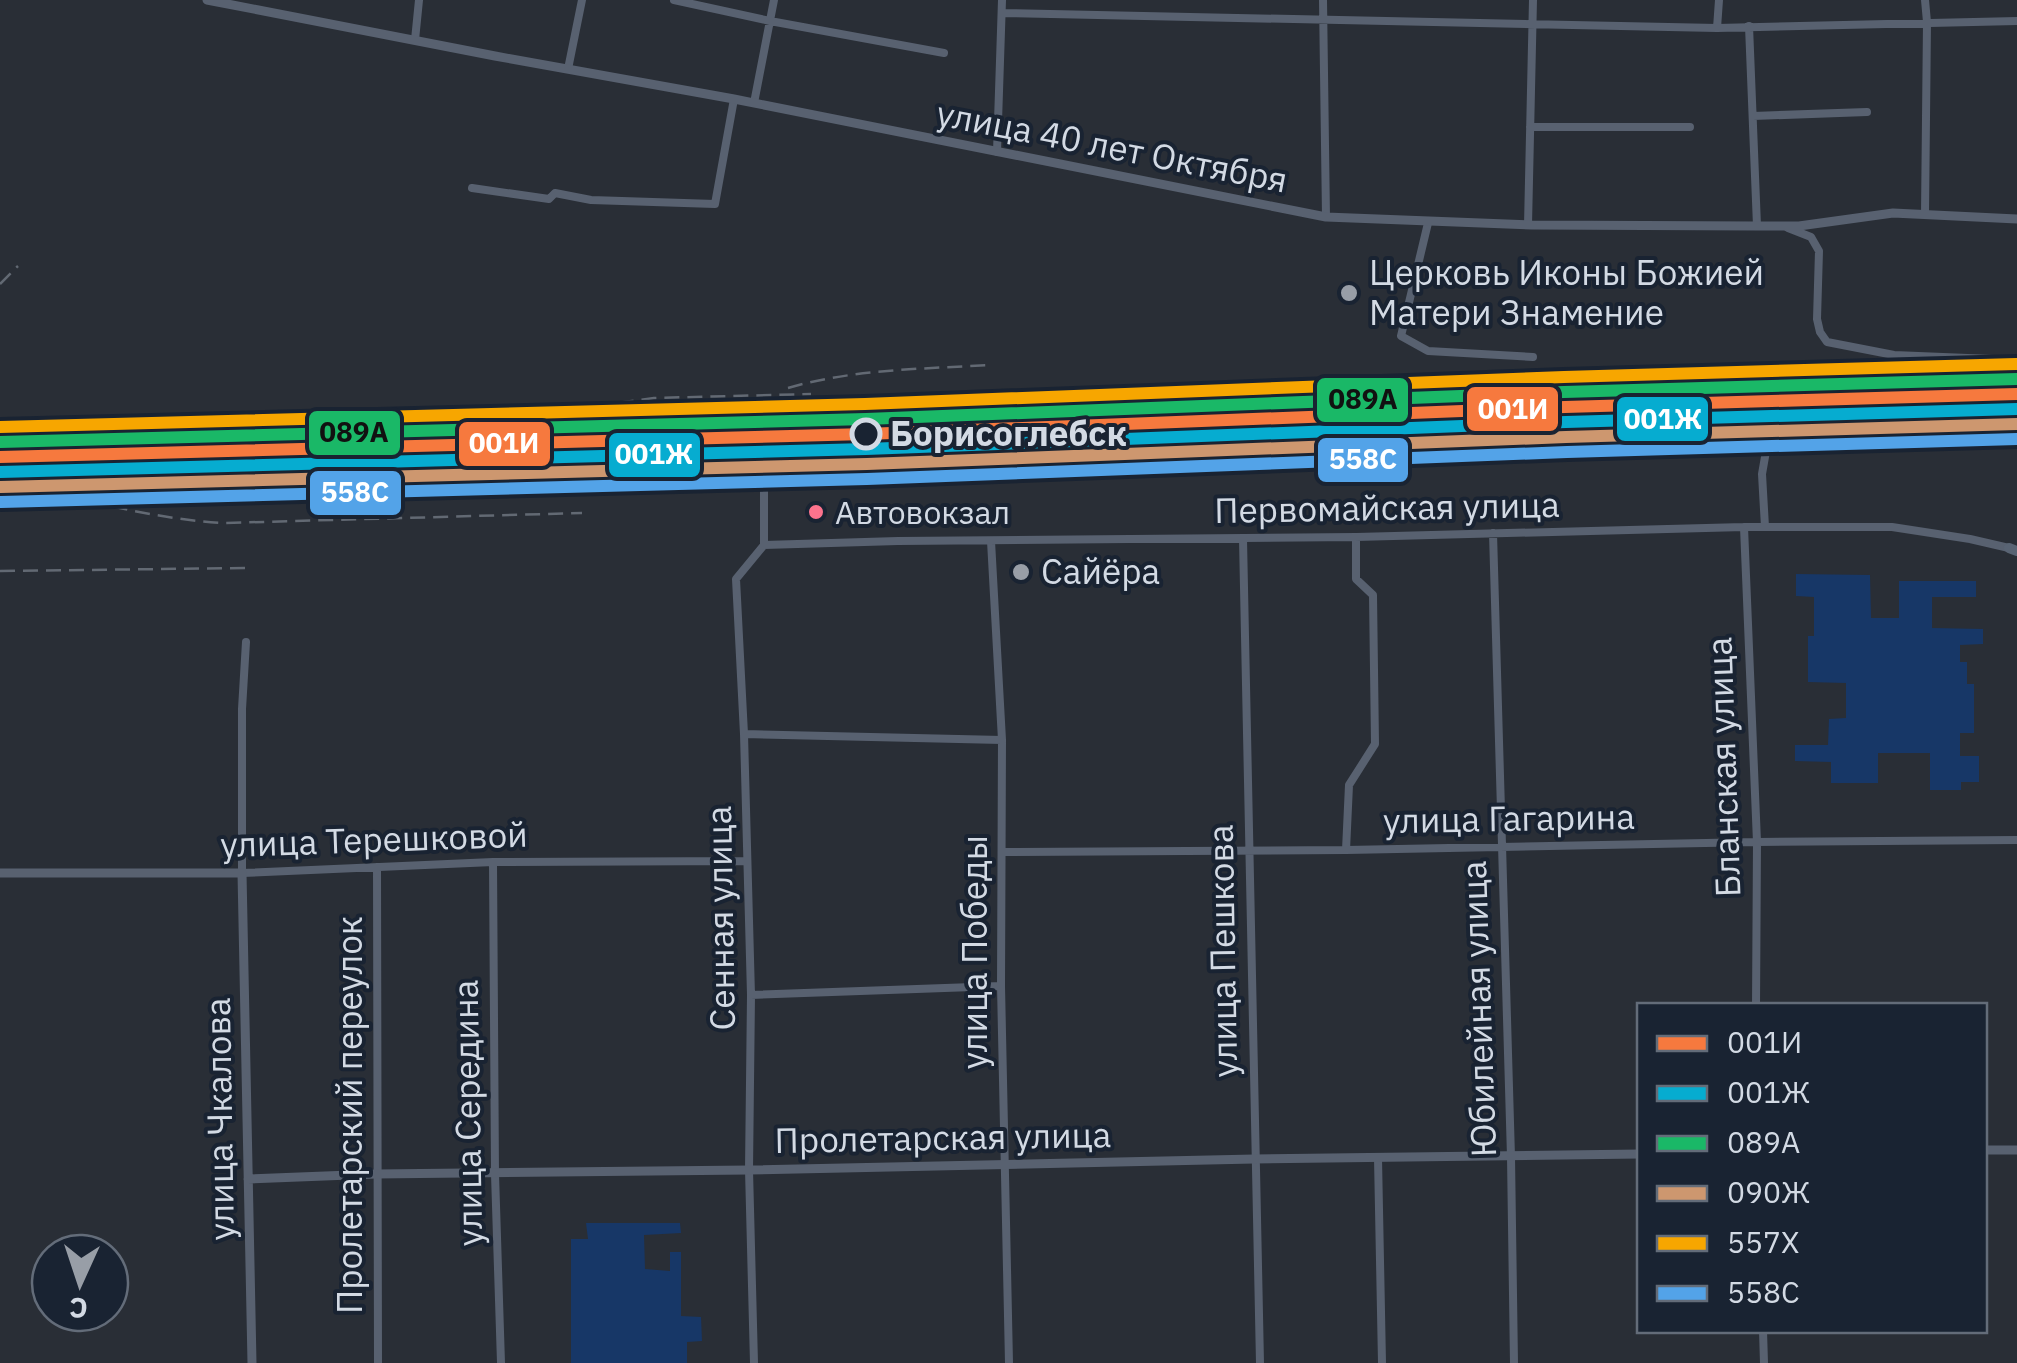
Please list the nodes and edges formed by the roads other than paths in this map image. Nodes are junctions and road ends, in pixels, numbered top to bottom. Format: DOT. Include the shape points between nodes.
graph roads {
  1 [pos="206,0"];
  2 [pos="419,0"];
  3 [pos="582,0"];
  4 [pos="674,0"];
  5 [pos="774,0"];
  6 [pos="1002,0"];
  7 [pos="1324,0"];
  8 [pos="1533,0"];
  9 [pos="1719,0"];
  10 [pos="1926,0"];
  11 [pos="227,2"];
  12 [pos="1002,14"];
  13 [pos="1324,18"];
  14 [pos="2017,20"];
  15 [pos="770,21"];
  16 [pos="1532,22"];
  17 [pos="1927,22"];
  18 [pos="1749,26"];
  19 [pos="1718,28"];
  20 [pos="415,40"];
  21 [pos="944,54"];
  22 [pos="568,69"];
  23 [pos="734,99"];
  24 [pos="754,103"];
  25 [pos="1867,112"];
  26 [pos="1753,116"];
  27 [pos="1530,127"];
  28 [pos="1690,128"];
  29 [pos="997,152"];
  30 [pos="472,188"];
  31 [pos="1925,214"];
  32 [pos="1326,217"];
  33 [pos="2017,219"];
  34 [pos="1823,222"];
  35 [pos="1428,223"];
  36 [pos="1528,225"];
  37 [pos="1758,226"];
  38 [pos="1779,226"];
  39 [pos="1810,237"];
  40 [pos="1533,357"];
  41 [pos="2017,360"];
  42 [pos="2017,432"];
  43 [pos="1768,434"];
  44 [pos="1524,435"];
  45 [pos="764,482"];
  46 [pos="1744,527"];
  47 [pos="1765,527"];
  48 [pos="1493,533"];
  49 [pos="1356,538"];
  50 [pos="1243,539"];
  51 [pos="990,540"];
  52 [pos="764,545"];
  53 [pos="2014,550"];
  54 [pos="246,642"];
  55 [pos="744,734"];
  56 [pos="1002,740"];
  57 [pos="2017,840"];
  58 [pos="1756,842"];
  59 [pos="1502,848"];
  60 [pos="1250,850"];
  61 [pos="1346,850"];
  62 [pos="1002,852"];
  63 [pos="747,861"];
  64 [pos="492,862"];
  65 [pos="377,867"];
  66 [pos="242,873"];
  67 [pos="1,874"];
  68 [pos="1002,986"];
  69 [pos="751,995"];
  70 [pos="1756,1003"];
  71 [pos="1987,1150"];
  72 [pos="2017,1150"];
  73 [pos="1637,1154"];
  74 [pos="1511,1157"];
  75 [pos="1254,1158"];
  76 [pos="1378,1158"];
  77 [pos="1004,1164"];
  78 [pos="748,1170"];
  79 [pos="376,1174"];
  80 [pos="495,1174"];
  81 [pos="248,1179"];
  82 [pos="1763,1333"];
  83 [pos="252,1363"];
  84 [pos="378,1363"];
  85 [pos="501,1363"];
  86 [pos="754,1363"];
  87 [pos="1008,1363"];
  88 [pos="1260,1363"];
  89 [pos="1382,1363"];
  90 [pos="1514,1363"];
  91 [pos="1764,1363"];
  1 -- 11 [label="street, улица 40 лет Октября"];
  2 -- 20 [label="street"];
  3 -- 22 [label="street"];
  4 -- 15 [label="street"];
  5 -- 15 [label="street"];
  6 -- 12 [label="street"];
  7 -- 13 [label="street"];
  8 -- 16 [label="street"];
  9 -- 19 [label="street"];
  10 -- 17 [label="street"];
  11 -- 20 [label="street, улица 40 лет Октября"];
  12 -- 13 [label="street"];
  12 -- 29 [label="street"];
  13 -- 16 [label="street"];
  13 -- 32 [label="street"];
  14 -- 17 [label="street"];
  15 -- 21 [label="street"];
  15 -- 24 [label="street"];
  16 -- 19 [label="street"];
  16 -- 27 [label="street"];
  17 -- 18 [label="street"];
  17 -- 31 [label="street"];
  18 -- 19 [label="street"];
  18 -- 26 [label="street"];
  20 -- 22 [label="street, улица 40 лет Октября"];
  22 -- 23 [label="street, улица 40 лет Октября"];
  23 -- 24 [label="street, улица 40 лет Октября"];
  23 -- 30 [label="street" via="715,204"];
  24 -- 29 [label="street, улица 40 лет Октября"];
  25 -- 26 [label="street"];
  26 -- 37 [label="street"];
  27 -- 28 [label="street"];
  27 -- 36 [label="street"];
  29 -- 32 [label="street, улица 40 лет Октября"];
  31 -- 33 [label="street, улица 40 лет Октября"];
  31 -- 34 [label="street, улица 40 лет Октября"];
  32 -- 35 [label="street, улица 40 лет Октября"];
  34 -- 38 [label="street, улица 40 лет Октября"];
  34 -- 39 [label="street"];
  35 -- 36 [label="street, улица 40 лет Октября"];
  35 -- 40 [label="street" via="1401,336 1428,351"];
  36 -- 37 [label="street, улица 40 лет Октября"];
  37 -- 38 [label="street, улица 40 лет Октября"];
  38 -- 39 [label="street"];
  39 -- 41 [label="street" via="1819,251 1817,319 1828,342 1894,354"];
  42 -- 43 [label="street" via="1926,430 1893,420"];
  43 -- 44 [label="street"];
  43 -- 47 [label="street"];
  45 -- 52 [label="street"];
  46 -- 47 [label="street, Первомайская улица"];
  46 -- 48 [label="street, Первомайская улица"];
  46 -- 58 [label="street, Бланская улица"];
  47 -- 53 [label="street, Первомайская улица" via="1892,527"];
  48 -- 49 [label="street, Первомайская улица"];
  48 -- 59 [label="street, Юбилейная улица"];
  49 -- 50 [label="street, Первомайская улица"];
  49 -- 61 [label="street" via="1356,579 1373,595 1375,744 1349,785"];
  50 -- 51 [label="street, Первомайская улица"];
  50 -- 60 [label="street, улица Пешкова"];
  51 -- 52 [label="street, Первомайская улица"];
  51 -- 56 [label="street, улица Победы"];
  52 -- 55 [label="street, Сенная улица" via="736,579"];
  54 -- 66 [label="street"];
  55 -- 56 [label="street"];
  55 -- 63 [label="street, Сенная улица"];
  56 -- 62 [label="street, улица Победы"];
  57 -- 58 [label="street, улица Гагарина"];
  58 -- 59 [label="street, улица Гагарина"];
  58 -- 70 [label="street, Бланская улица"];
  59 -- 61 [label="street, улица Гагарина"];
  59 -- 74 [label="street, Юбилейная улица"];
  60 -- 61 [label="street, улица Гагарина"];
  60 -- 62 [label="street, улица Гагарина"];
  60 -- 75 [label="street, улица Пешкова"];
  62 -- 68 [label="street, улица Победы"];
  63 -- 64 [label="street, улица Терешковой"];
  63 -- 69 [label="street, Сенная улица"];
  64 -- 65 [label="street, улица Терешковой"];
  64 -- 80 [label="street, улица Середина"];
  65 -- 66 [label="street, улица Терешковой"];
  65 -- 79 [label="street, Пролетарский переулок"];
  66 -- 67 [label="street, улица Терешковой"];
  66 -- 81 [label="street, улица Чкалова"];
  68 -- 69 [label="street"];
  68 -- 77 [label="street, улица Победы"];
  69 -- 78 [label="street, Сенная улица"];
  71 -- 72 [label="street"];
  73 -- 74 [label="street, Пролетарская улица"];
  74 -- 76 [label="street, Пролетарская улица"];
  74 -- 90 [label="street, Юбилейная улица"];
  75 -- 76 [label="street, Пролетарская улица"];
  75 -- 77 [label="street, Пролетарская улица"];
  75 -- 88 [label="street, улица Пешкова"];
  76 -- 89 [label="street"];
  77 -- 78 [label="street, Пролетарская улица"];
  77 -- 87 [label="street, улица Победы"];
  78 -- 80 [label="street, Пролетарская улица"];
  78 -- 86 [label="street, Сенная улица"];
  79 -- 80 [label="street, Пролетарская улица"];
  79 -- 81 [label="street, Пролетарская улица"];
  79 -- 84 [label="street, Пролетарский переулок"];
  80 -- 85 [label="street, улица Середина"];
  81 -- 83 [label="street, улица Чкалова"];
  82 -- 91 [label="street"];
}
